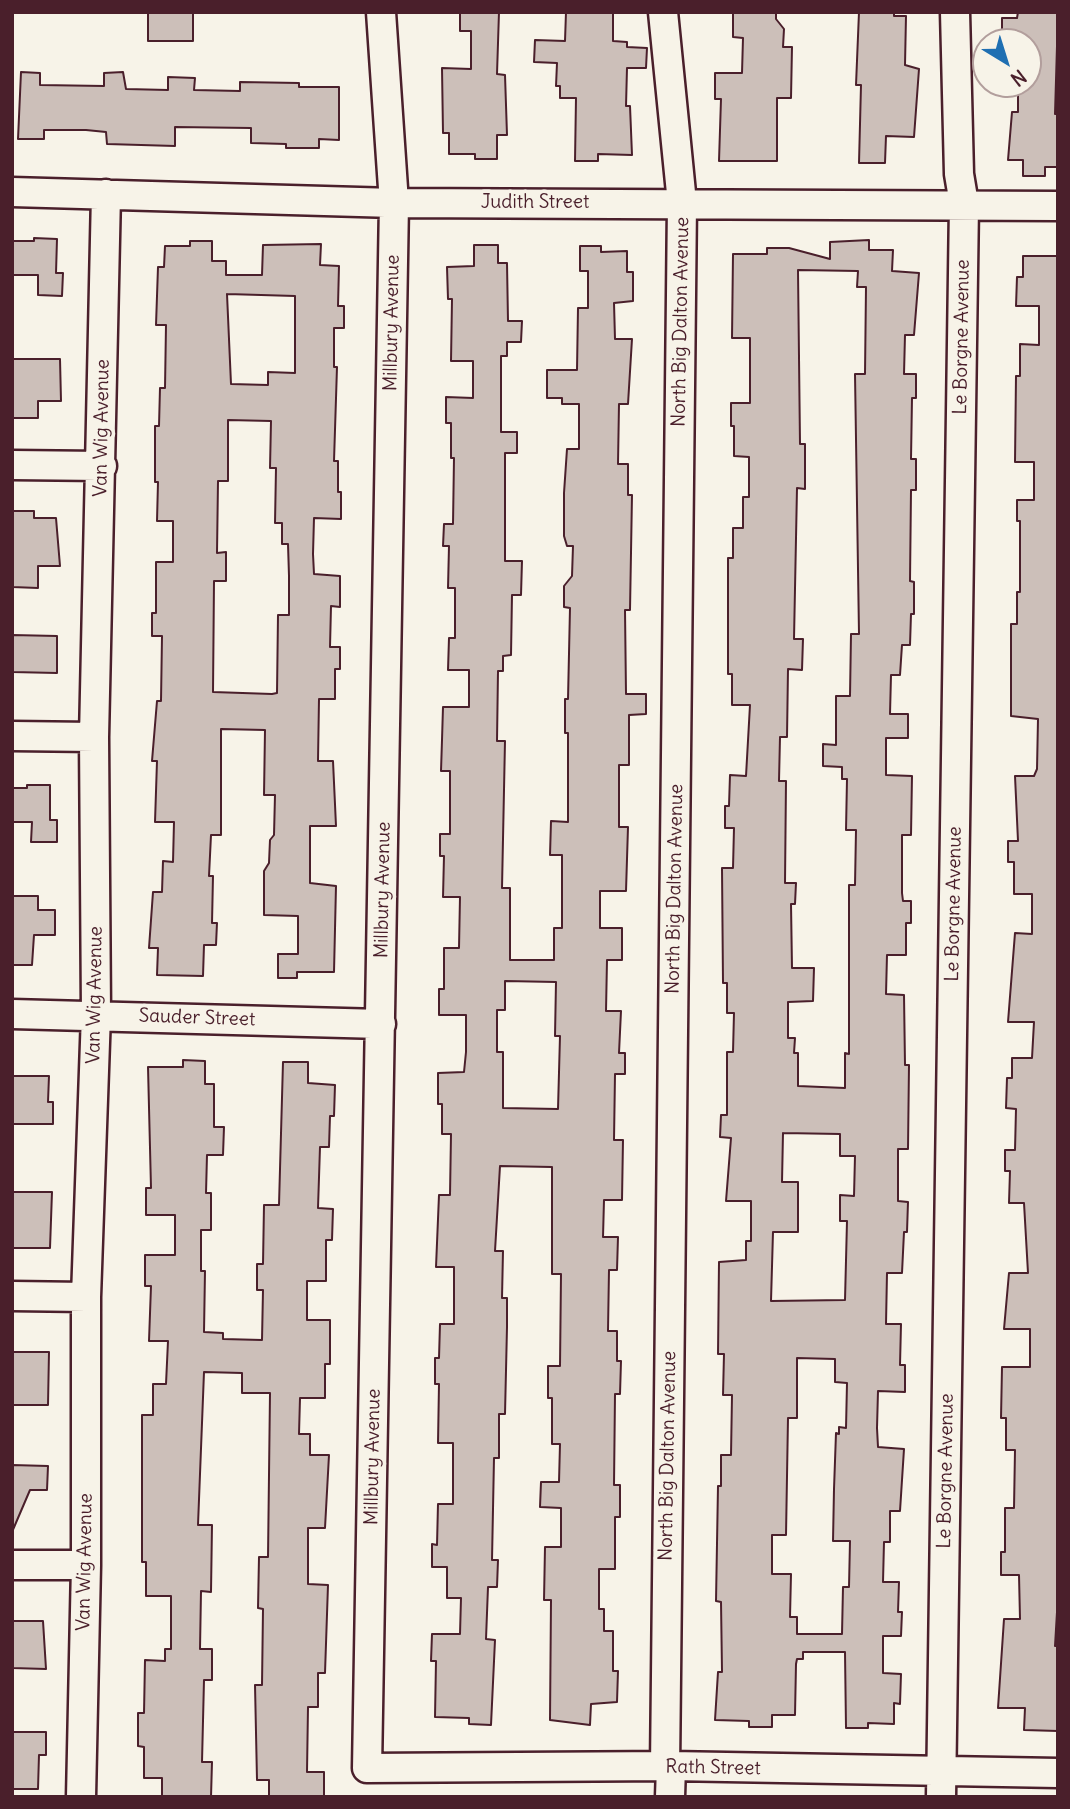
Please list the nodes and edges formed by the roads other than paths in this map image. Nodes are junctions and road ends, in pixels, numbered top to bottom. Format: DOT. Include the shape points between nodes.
graph roads {
  1 [pos="381,12"];
  2 [pos="663,12"];
  3 [pos="955,12"];
  4 [pos="12,192"];
  5 [pos="106,194"];
  6 [pos="394,203"];
  7 [pos="682,203"];
  8 [pos="964,204"];
  9 [pos="1058,206"];
  10 [pos="12,465"];
  11 [pos="102,466"];
  12 [pos="12,736"];
  13 [pos="94,737"];
  14 [pos="12,1014"];
  15 [pos="96,1014"];
  16 [pos="382,1024"];
  17 [pos="12,1296"];
  18 [pos="86,1297"];
  19 [pos="12,1565"];
  20 [pos="86,1565"];
  21 [pos="668,1767"];
  22 [pos="367,1768"];
  23 [pos="1058,1773"];
  24 [pos="942,1784"];
  25 [pos="81,1797"];
  26 [pos="670,1797"];
  1 -- 6 [label="street, Millbury Avenue"];
  2 -- 7 [label="street, North Big Dalton Avenue"];
  3 -- 8 [label="street, Le Borgne Avenue" via="959,174"];
  4 -- 5 [label="street, Judith Street"];
  5 -- 6 [label="street, Judith Street"];
  5 -- 11 [label="street, Van Wig Avenue"];
  6 -- 7 [label="street, Judith Street"];
  6 -- 16 [label="street, Millbury Avenue"];
  7 -- 8 [label="street, Judith Street"];
  7 -- 21 [label="street, North Big Dalton Avenue"];
  8 -- 9 [label="street, Judith Street"];
  8 -- 24 [label="street, Le Borgne Avenue"];
  10 -- 11 [label="street"];
  11 -- 13 [label="street, Van Wig Avenue"];
  12 -- 13 [label="street"];
  13 -- 15 [label="street, Van Wig Avenue"];
  14 -- 15 [label="street, Sauder Street"];
  15 -- 16 [label="street, Sauder Street"];
  15 -- 18 [label="street, Van Wig Avenue"];
  16 -- 22 [label="street, Millbury Avenue"];
  17 -- 18 [label="street"];
  18 -- 20 [label="street, Van Wig Avenue"];
  19 -- 20 [label="street"];
  20 -- 25 [label="street, Van Wig Avenue"];
  21 -- 22 [label="street, Rath Street"];
  21 -- 24 [label="street, Rath Street"];
  21 -- 26 [label="street, North Big Dalton Avenue"];
  23 -- 24 [label="street, Rath Street"];
}
